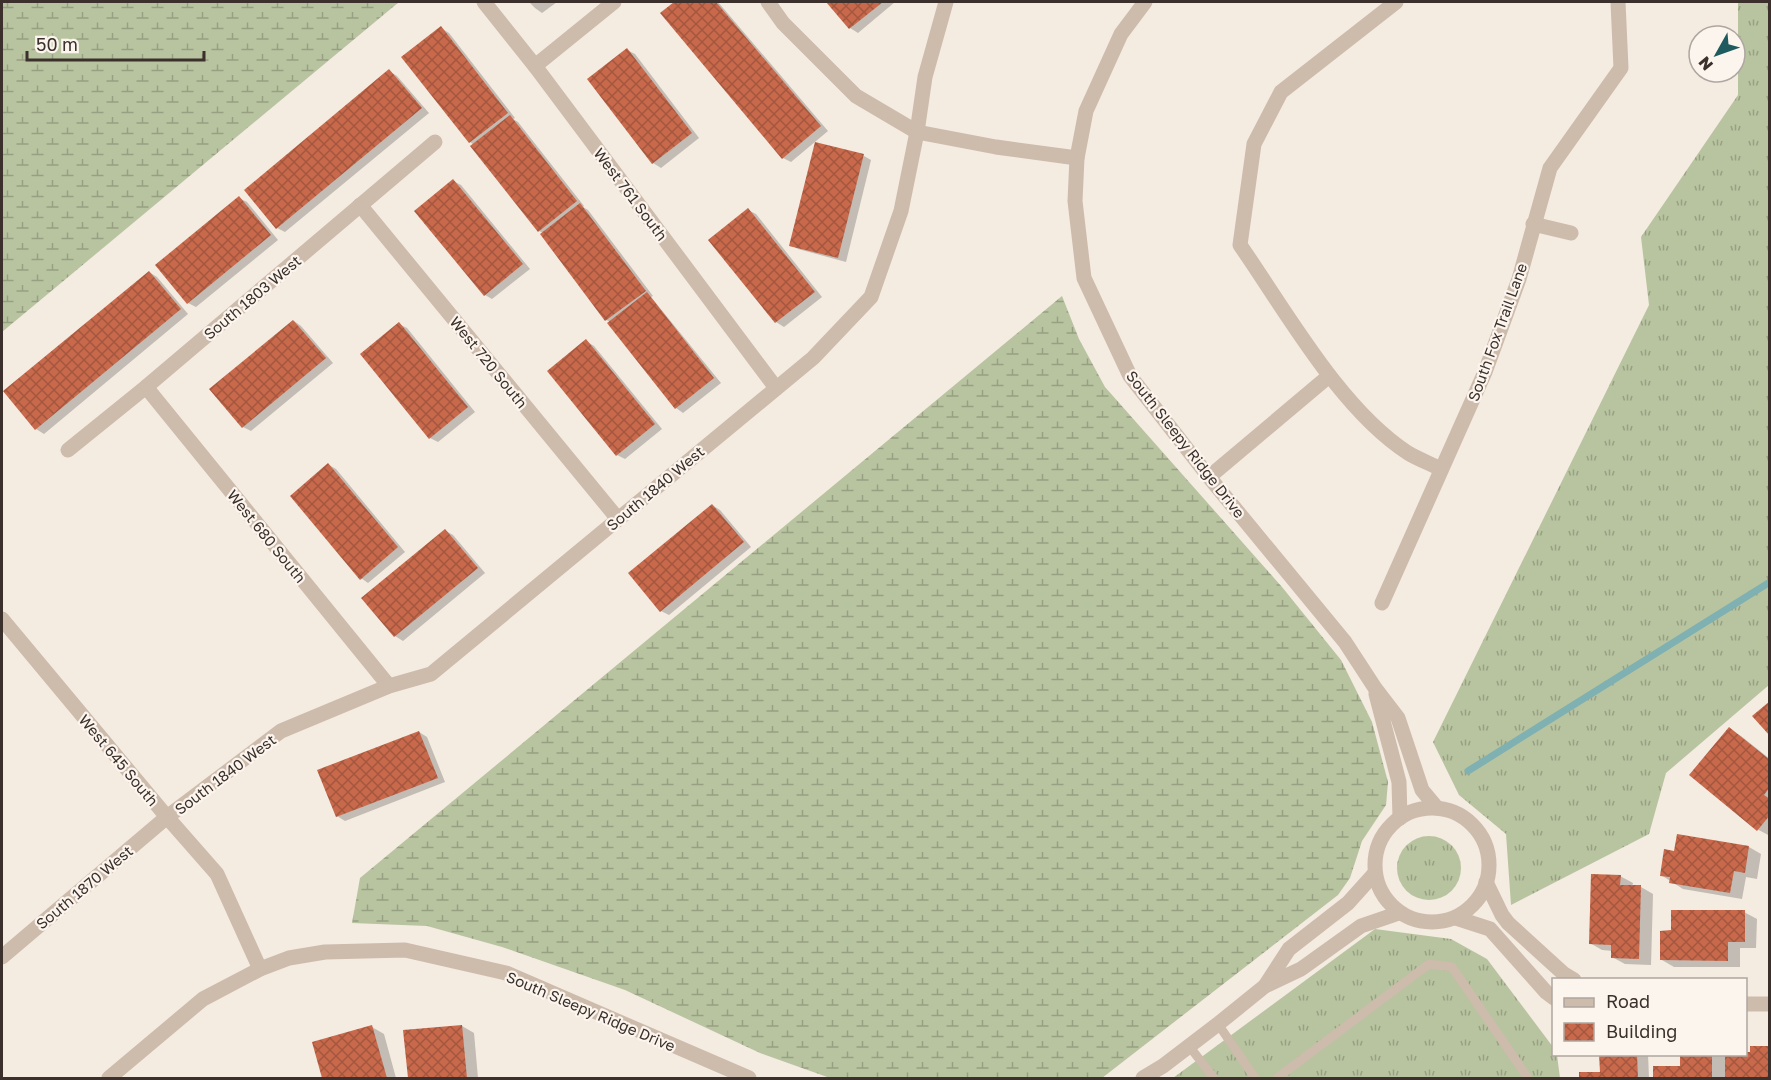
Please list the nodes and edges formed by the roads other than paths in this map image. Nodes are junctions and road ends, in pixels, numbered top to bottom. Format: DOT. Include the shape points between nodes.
graph roads {
  1 [pos="484,2"];
  2 [pos="614,2"];
  3 [pos="768,2"];
  4 [pos="946,2"];
  5 [pos="1145,2"];
  6 [pos="1396,2"];
  7 [pos="1618,2"];
  8 [pos="535,66"];
  9 [pos="917,132"];
  10 [pos="435,142"];
  11 [pos="1077,158"];
  12 [pos="360,205"];
  13 [pos="1533,224"];
  14 [pos="1571,233"];
  15 [pos="1329,376"];
  16 [pos="146,387"];
  17 [pos="776,388"];
  18 [pos="68,450"];
  19 [pos="1442,469"];
  20 [pos="1209,477"];
  21 [pos="618,519"];
  22 [pos="1382,603"];
  23 [pos="2,619"];
  24 [pos="389,686"];
  25 [pos="1375,688"];
  26 [pos="1437,808"];
  27 [pos="167,817"];
  28 [pos="1400,818"];
  29 [pos="1374,873"];
  30 [pos="1486,882"];
  31 [pos="1398,913"];
  32 [pos="1456,918"];
  33 [pos="2,957"];
  34 [pos="260,969"];
  35 [pos="1571,978"];
  36 [pos="1265,986"];
  37 [pos="1552,997"];
  38 [pos="1747,1004"];
  39 [pos="1770,1004"];
  40 [pos="1218,1024"];
  41 [pos="1189,1046"];
  42 [pos="109,1078"];
  43 [pos="749,1078"];
  44 [pos="1143,1078"];
  45 [pos="1214,1078"];
  46 [pos="1255,1078"];
  47 [pos="1277,1078"];
  48 [pos="1528,1078"];
  1 -- 8 [label="street, West 761 South"];
  2 -- 8 [label="street"];
  3 -- 9 [label="street" via="783,23 856,96"];
  4 -- 9 [label="street, South 1840 West" via="925,77"];
  5 -- 11 [label="street, South Sleepy Ridge Drive" via="1120,34 1086,111"];
  6 -- 15 [label="street" via="1281,92 1254,144 1240,245"];
  7 -- 13 [label="street, South Fox Trail Lane" via="1621,68 1550,168"];
  8 -- 17 [label="street, West 761 South"];
  9 -- 11 [label="street"];
  9 -- 17 [label="street, South 1840 West" via="901,211 871,297 813,358"];
  10 -- 12 [label="street, South 1803 West"];
  11 -- 20 [label="street, South Sleepy Ridge Drive" via="1075,201 1084,278 1130,376"];
  12 -- 16 [label="street, South 1803 West"];
  12 -- 21 [label="street, West 720 South"];
  13 -- 14 [label="street"];
  13 -- 19 [label="street, South Fox Trail Lane" via="1485,372"];
  15 -- 19 [label="street" via="1375,426 1408,453"];
  15 -- 20 [label="street"];
  16 -- 18 [label="street, South 1803 West"];
  16 -- 24 [label="street, West 680 South"];
  17 -- 21 [label="street, South 1840 West"];
  19 -- 22 [label="street, South Fox Trail Lane"];
  20 -- 25 [label="street, South Sleepy Ridge Drive" via="1345,642"];
  21 -- 24 [label="street, South 1840 West" via="431,674"];
  23 -- 27 [label="street, West 645 South"];
  24 -- 27 [label="street, South 1840 West" via="281,731"];
  25 -- 26 [label="street, South Sleepy Ridge Drive" via="1398,718 1422,790"];
  25 -- 28 [label="street, South Sleepy Ridge Drive" via="1400,782"];
  26 -- 28 [label="street"];
  26 -- 30 [label="street" via="1457,813 1482,837 1489,856"];
  27 -- 33 [label="street, South 1870 West"];
  27 -- 34 [label="street, West 645 South" via="217,874"];
  28 -- 29 [label="street" via="1383,834"];
  29 -- 31 [label="street" via="1384,898"];
  29 -- 36 [label="street" via="1348,903 1289,949"];
  30 -- 32 [label="street" via="1482,895"];
  30 -- 35 [label="street" via="1508,923"];
  31 -- 32 [label="street" via="1436,923"];
  31 -- 36 [label="street" via="1360,926 1301,969"];
  32 -- 37 [label="street" via="1490,929"];
  34 -- 42 [label="street, South Sleepy Ridge Drive" via="203,999"];
  34 -- 43 [label="street, South Sleepy Ridge Drive" via="289,958 325,952 405,950 506,974"];
  36 -- 40 [label="street"];
  38 -- 39 [label="street"];
  40 -- 41 [label="street"];
  40 -- 46 [label="lane"];
  41 -- 44 [label="street"];
  41 -- 45 [label="lane"];
  47 -- 48 [label="lane" via="1429,964 1452,967"];
}
